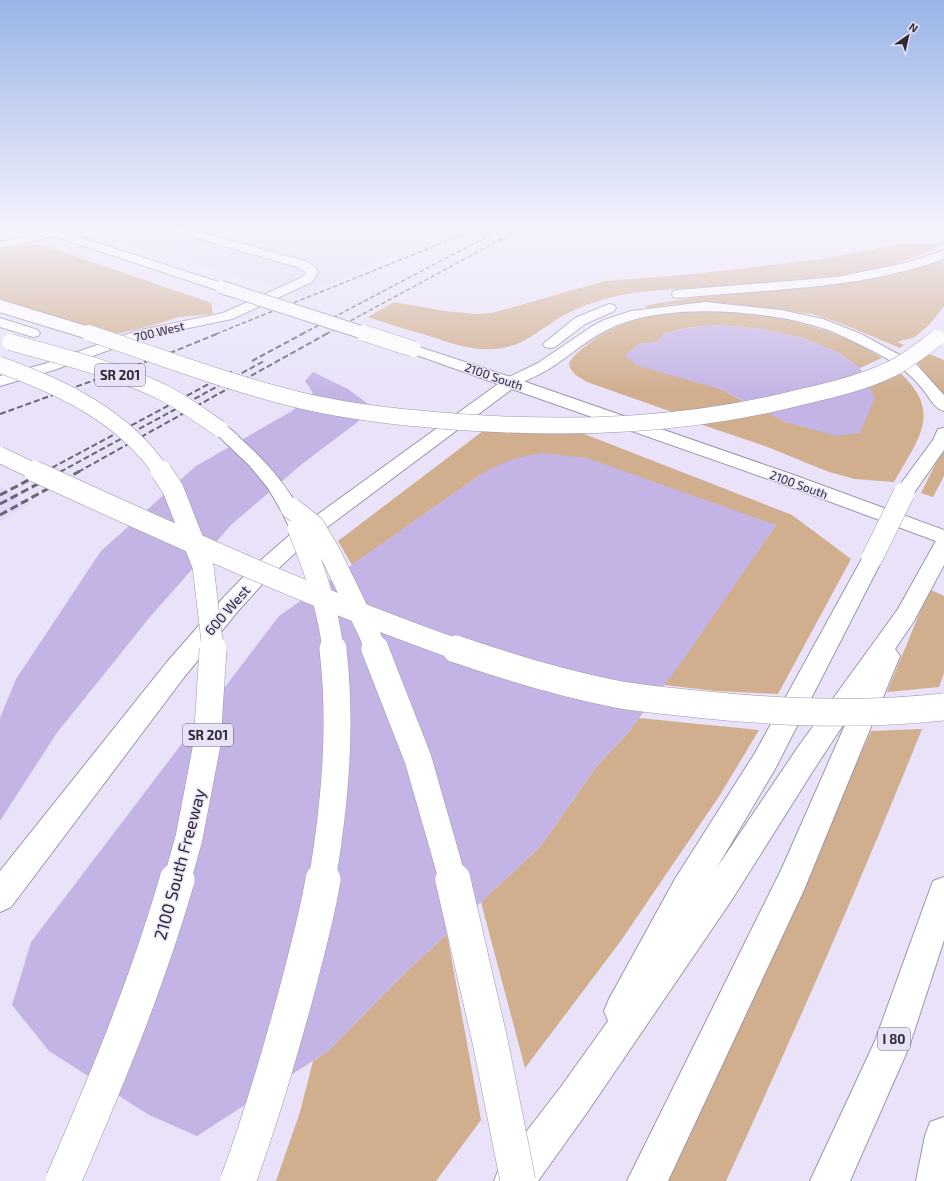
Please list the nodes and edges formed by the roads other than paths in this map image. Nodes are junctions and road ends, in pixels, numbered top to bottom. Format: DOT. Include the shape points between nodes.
graph roads {
  1 [pos="209,283"];
  2 [pos="299,283"];
  3 [pos="826,283"];
  4 [pos="666,296"];
  5 [pos="624,304"];
  6 [pos="0,306"];
  7 [pos="0,322"];
  8 [pos="39,335"];
  9 [pos="941,335"];
  10 [pos="5,340"];
  11 [pos="66,343"];
  12 [pos="0,365"];
  13 [pos="0,381"];
  14 [pos="511,382"];
  15 [pos="944,406"];
  16 [pos="220,429"];
  17 [pos="944,433"];
  18 [pos="0,446"];
  19 [pos="0,455"];
  20 [pos="72,489"];
  21 [pos="291,508"];
  22 [pos="944,537"];
  23 [pos="944,544"];
  24 [pos="906,615"];
  25 [pos="944,707"];
  26 [pos="944,892"];
  27 [pos="0,896"];
  28 [pos="573,1101"];
  29 [pos="944,1136"];
  30 [pos="63,1181"];
  31 [pos="238,1181"];
  32 [pos="514,1181"];
  33 [pos="518,1181"];
  34 [pos="646,1181"];
  35 [pos="830,1181"];
  36 [pos="936,1181"];
  1 -- 14 [label="main road, 2100 South, bridge"];
  2 -- 13 [label="main road, 700 West" via="227,316 141,334 49,367"];
  3 -- 4 [label="main road"];
  5 -- 14 [label="main road" via="580,321 529,359"];
  6 -- 9 [label="main road, bridge" via="283,396 336,408 406,418 537,427 667,421 719,415 783,403 845,386 889,370"];
  7 -- 8 [label="main road"];
  10 -- 16 [label="main road, SR 201, bridge" via="130,379 166,395"];
  11 -- 16 [label="main road" via="160,378 209,410"];
  12 -- 30 [label="main road, 2100 South Freeway / SR 201, bridge" via="48,384 94,408 113,422 157,467 173,489 190,527 205,576 212,630 212,693 207,746 185,854 128,1028"];
  14 -- 15 [label="main road" via="543,366 609,323 631,315 705,306 781,314 818,322 856,336 911,367"];
  14 -- 22 [label="main road, 2100 South"];
  14 -- 27 [label="main road, 600 West" via="305,534 259,574 176,669"];
  16 -- 21 [label="main road, SR 201" via="264,470"];
  17 -- 28 [label="main road, bridge" via="942,440 904,493 766,761 686,890"];
  18 -- 20 [label="main road, bridge"];
  19 -- 20 [label="main road, bridge"];
  20 -- 25 [label="main road, bridge" via="328,601 459,650 556,679 608,692 725,707 802,713 861,714"];
  21 -- 31 [label="main road, bridge" via="322,593 330,625 338,694 336,779 315,923 280,1055"];
  21 -- 33 [label="main road, bridge" via="314,526 331,555 369,633 418,759 455,888 490,1041"];
  23 -- 24 [label="main road"];
  24 -- 28 [label="main road" via="808,755 720,890"];
  24 -- 34 [label="main road" via="793,879"];
  26 -- 35 [label="main road, I 80" via="891,1047"];
  28 -- 32 [label="main road"];
  29 -- 36 [label="main road"];
}
